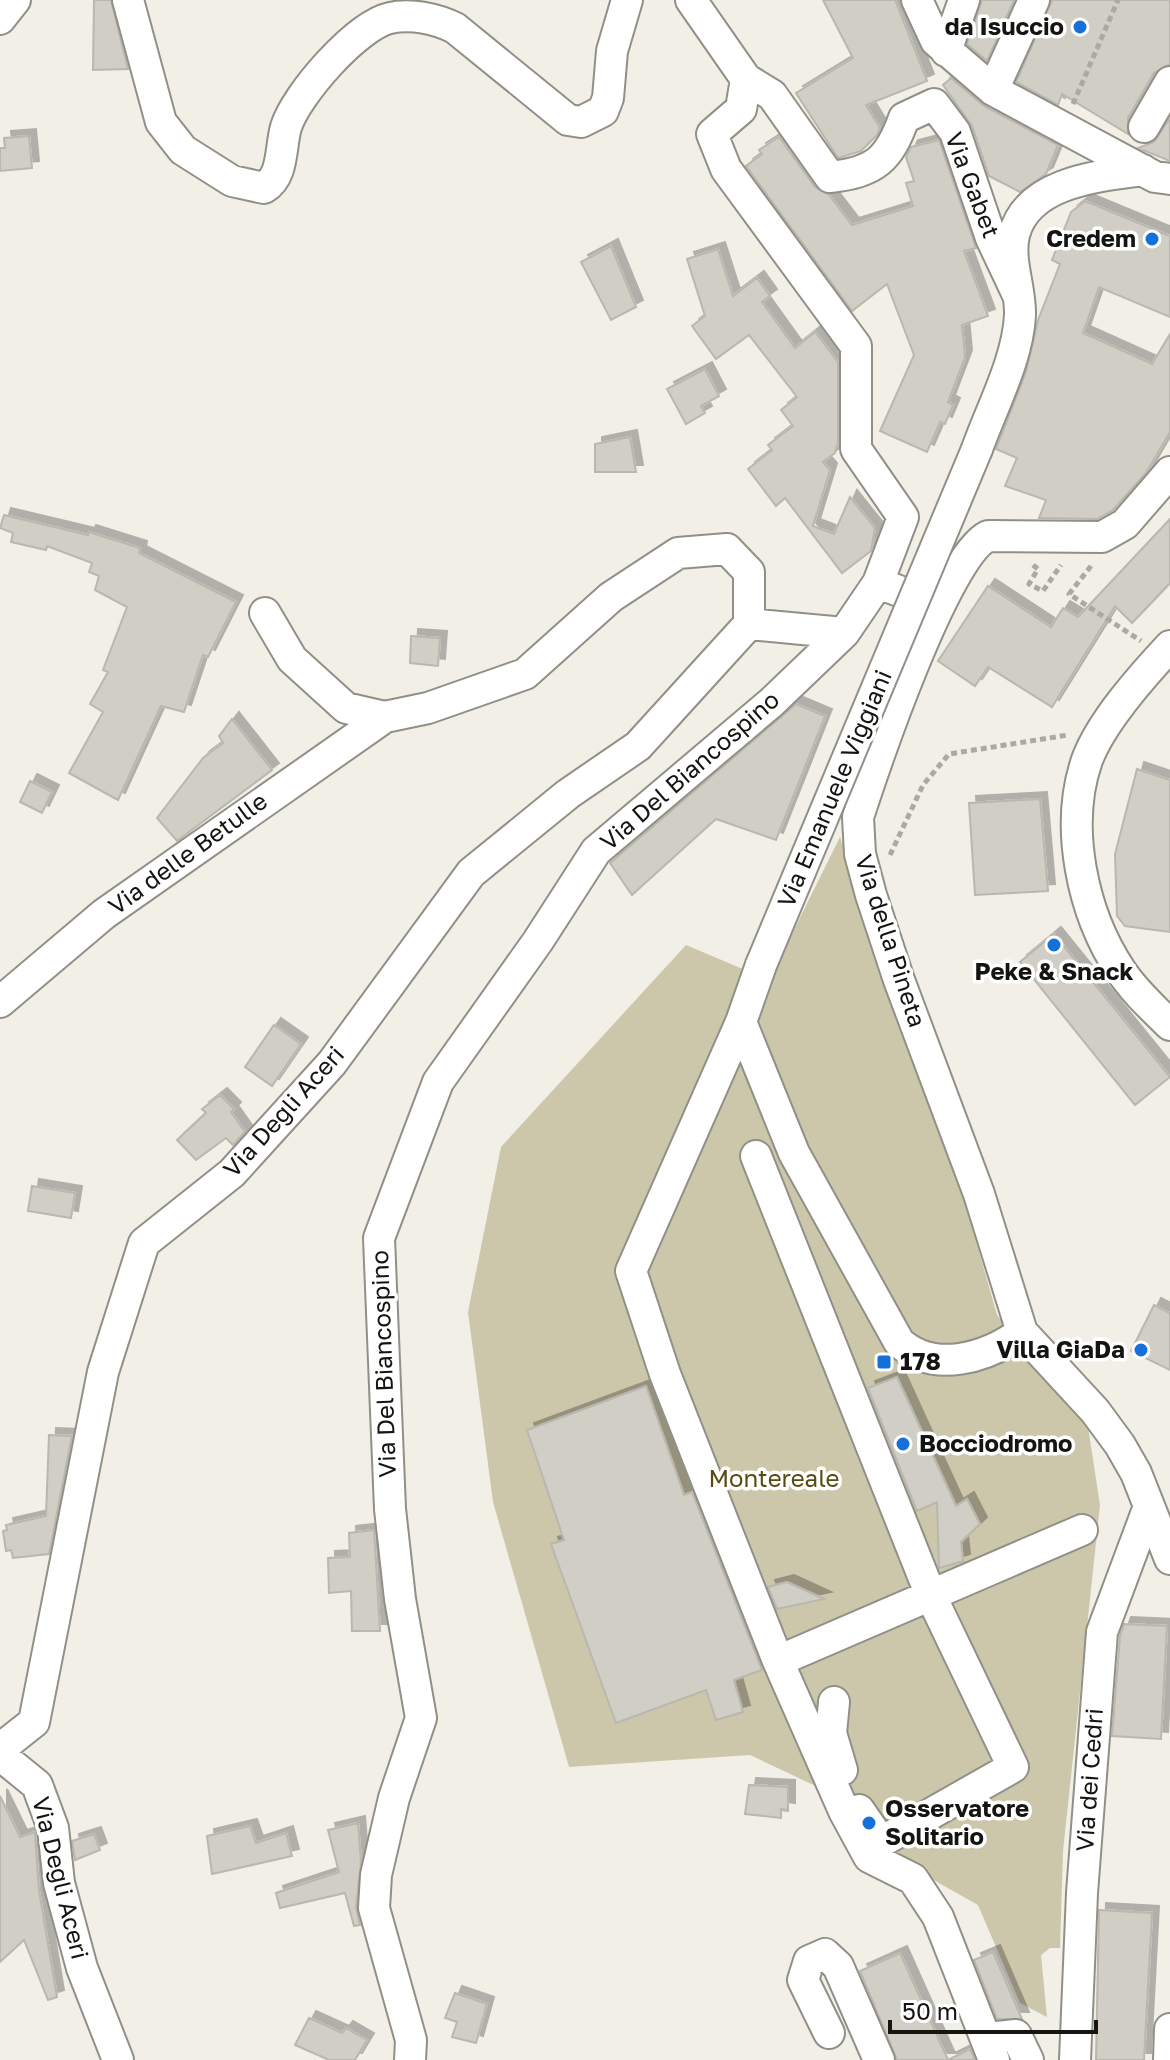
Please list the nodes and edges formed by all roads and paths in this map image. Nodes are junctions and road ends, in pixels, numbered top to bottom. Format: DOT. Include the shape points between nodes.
graph roads {
  1 [pos="15,0"];
  2 [pos="128,0"];
  3 [pos="627,0"];
  4 [pos="691,0"];
  5 [pos="917,0"];
  6 [pos="964,0"];
  7 [pos="1034,0"];
  8 [pos="1118,0"];
  9 [pos="0,19"];
  10 [pos="941,46"];
  11 [pos="746,79"];
  12 [pos="1170,82"];
  13 [pos="993,90"];
  14 [pos="1063,127"];
  15 [pos="1144,127"];
  16 [pos="1156,174"];
  17 [pos="1018,295"];
  18 [pos="1170,472"];
  19 [pos="1085,560"];
  20 [pos="1030,562"];
  21 [pos="1073,562"];
  22 [pos="878,583"];
  23 [pos="939,606"];
  24 [pos="265,613"];
  25 [pos="749,624"];
  26 [pos="844,633"];
  27 [pos="1166,651"];
  28 [pos="385,717"];
  29 [pos="1101,732"];
  30 [pos="871,895"];
  31 [pos="0,1002"];
  32 [pos="741,1022"];
  33 [pos="1170,1025"];
  34 [pos="756,1156"];
  35 [pos="1022,1332"];
  36 [pos="1148,1509"];
  37 [pos="1082,1530"];
  38 [pos="1170,1559"];
  39 [pos="931,1596"];
  40 [pos="778,1661"];
  41 [pos="834,1702"];
  42 [pos="0,1752"];
  43 [pos="1170,2029"];
  44 [pos="829,2033"];
  45 [pos="991,2049"];
  46 [pos="118,2060"];
  47 [pos="410,2060"];
  48 [pos="879,2060"];
  49 [pos="1028,2060"];
  50 [pos="1075,2060"];
  51 [pos="1169,2060"];
  1 -- 9 [label="street"];
  2 -- 3 [label="street" via="161,122 183,150 232,181 264,188 276,175 287,125 315,81 353,40 388,18 426,19 455,28 568,120 581,122 603,111 608,98 612,51"];
  4 -- 11 [label="street"];
  5 -- 10 [label="street"];
  6 -- 10 [label="street"];
  7 -- 13 [label="street"];
  8 -- 14 [label="path"];
  10 -- 13 [label="street"];
  11 -- 17 [label="street, Via Gabet" via="772,95 830,177 858,174 881,161 894,146 904,118 934,104 955,132 991,238"];
  11 -- 22 [label="street, Via Del Biancospino" via="741,109 712,134 726,169 856,346 856,449 903,517"];
  12 -- 15 [label="street"];
  13 -- 14 [label="street"];
  14 -- 16 [label="street"];
  16 -- 17 [label="street, Via Emanuele Viggiani" via="1085,177 1053,191 1023,214 1014,236"];
  17 -- 32 [label="street, Via Emanuele Viggiani, bridge" via="1016,342 977,449"];
  18 -- 23 [label="street, Via della Pineta" via="1125,524 1102,537 988,536 975,542"];
  19 -- 27 [label="path" via="1097,558 1069,594"];
  20 -- 21 [label="path" via="1038,569 1029,584 1043,591 1061,565"];
  22 -- 23 [label="street"];
  22 -- 26 [label="street, Via Del Biancospino"];
  23 -- 30 [label="street, Via della Pineta" via="858,817 860,854"];
  24 -- 28 [label="street, Via delle Betulle" via="292,659 346,708"];
  25 -- 26 [label="street"];
  25 -- 28 [label="street, Via delle Betulle" via="749,572 727,549 678,553 611,597 525,674 428,708"];
  25 -- 42 [label="street, Via Degli Aceri" via="638,746 568,794 471,873 332,1063 232,1173 144,1243 103,1372 34,1722"];
  26 -- 47 [label="street, Via Del Biancospino" via="772,702 596,851 438,1082 379,1238 390,1509 421,1718 394,1798 374,1908 411,2040"];
  27 -- 29 [label="street"];
  28 -- 31 [label="street, Via delle Betulle" via="104,914"];
  29 -- 30 [label="path" via="1045,736 949,754 923,785"];
  29 -- 33 [label="street" via="1088,758 1078,809 1086,893 1102,939 1121,972"];
  30 -- 35 [label="street, Via della Pineta" via="979,1194"];
  32 -- 35 [label="street" via="794,1153 899,1342 922,1357 966,1358 989,1353"];
  32 -- 40 [label="street, Via Emanuele Viggiani" via="631,1271 665,1374"];
  34 -- 39 [label="street"];
  35 -- 36 [label="street" via="1120,1445"];
  36 -- 38 [label="street"];
  36 -- 50 [label="street, Via dei Cedri" via="1102,1632"];
  37 -- 39 [label="street"];
  39 -- 40 [label="street"];
  39 -- 41 [label="street" via="1013,1767 881,1842 853,1801 841,1767 831,1733"];
  40 -- 45 [label="street, Via Emanuele Viggiani" via="869,1857 913,1879 938,1917"];
  42 -- 46 [label="street, Via Degli Aceri" via="37,1785 53,1828 59,1883 82,1968"];
  43 -- 51 [label="street"];
  44 -- 48 [label="street" via="803,1980 809,1961 825,1954 838,1966"];
  45 -- 49 [label="street" via="1016,2035"];
}
